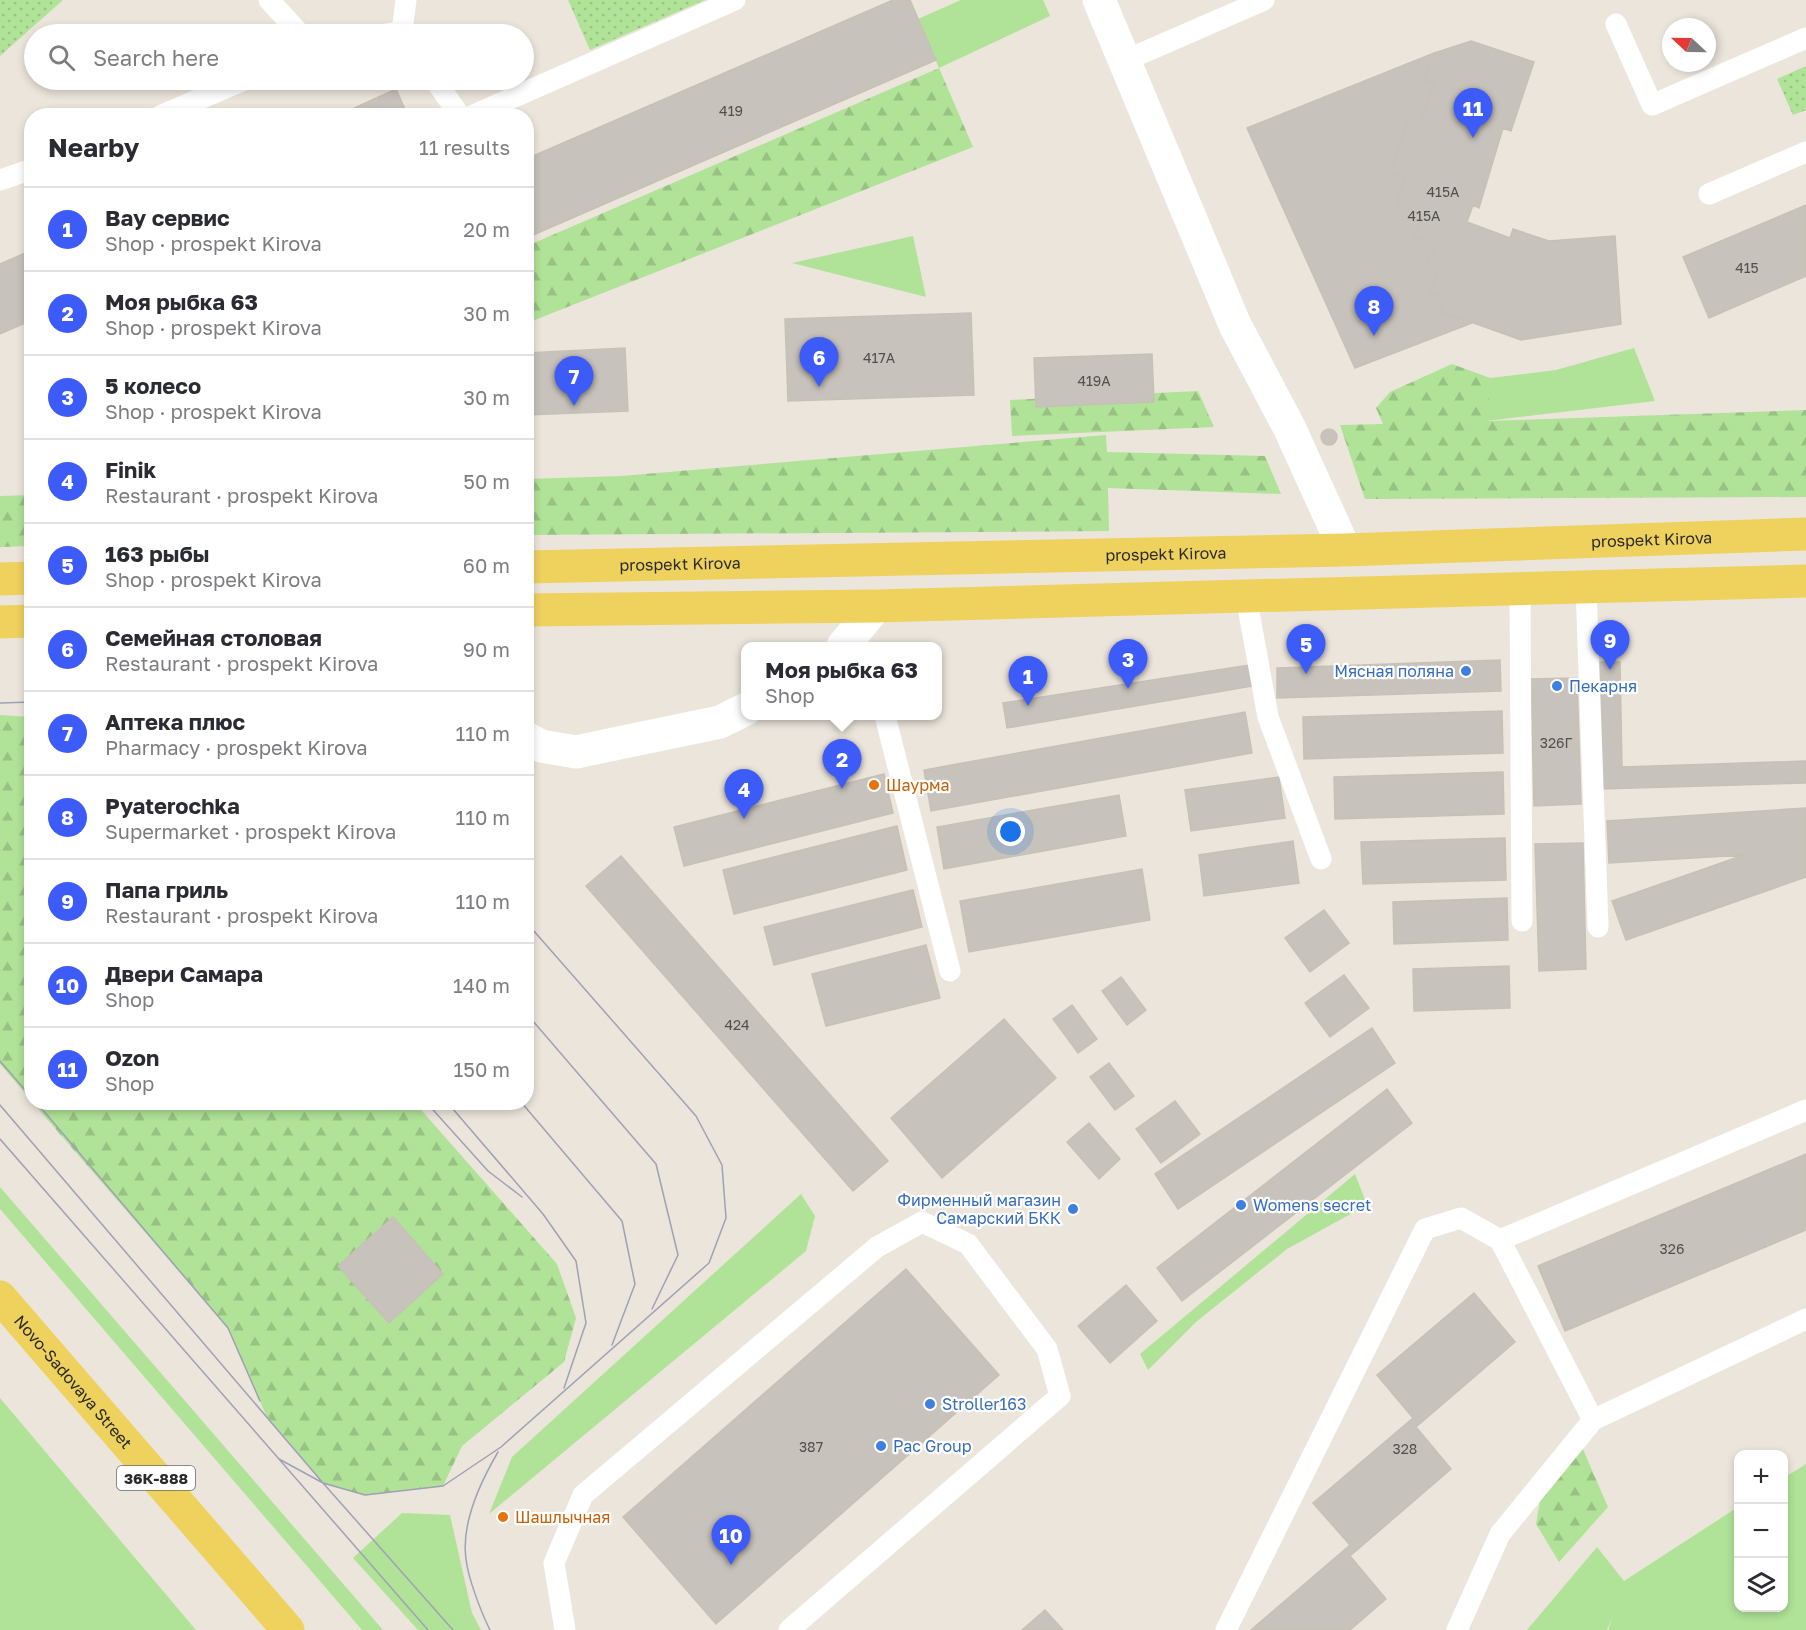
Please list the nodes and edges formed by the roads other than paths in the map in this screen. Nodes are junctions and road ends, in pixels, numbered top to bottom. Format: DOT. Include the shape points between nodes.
graph roads {
  1 [pos="269,0"];
  2 [pos="406,0"];
  3 [pos="735,0"];
  4 [pos="1099,0"];
  5 [pos="1264,0"];
  6 [pos="291,24"];
  7 [pos="399,24"];
  8 [pos="1616,24"];
  9 [pos="1806,38"];
  10 [pos="1124,61"];
  11 [pos="534,88"];
  12 [pos="220,90"];
  13 [pos="442,90"];
  14 [pos="530,90"];
  15 [pos="178,108"];
  16 [pos="454,108"];
  17 [pos="489,108"];
  18 [pos="1806,152"];
  19 [pos="24,172"];
  20 [pos="0,180"];
  21 [pos="1709,194"];
  22 [pos="1806,534"];
  23 [pos="1345,550"];
  24 [pos="534,567"];
  25 [pos="24,578"];
  26 [pos="0,579"];
  27 [pos="1806,581"];
  28 [pos="1586,587"];
  29 [pos="1520,589"];
  30 [pos="1246,596"];
  31 [pos="534,610"];
  32 [pos="24,621"];
  33 [pos="0,622"];
  34 [pos="862,631"];
  35 [pos="741,712"];
  36 [pos="886,720"];
  37 [pos="534,742"];
  38 [pos="1321,859"];
  39 [pos="1522,921"];
  40 [pos="1598,927"];
  41 [pos="951,970"];
  42 [pos="1806,1110"];
  43 [pos="1500,1240"];
  44 [pos="0,1297"];
  45 [pos="1806,1319"];
  46 [pos="1593,1420"];
  47 [pos="288,1630"];
  48 [pos="565,1630"];
  49 [pos="789,1630"];
  50 [pos="1226,1630"];
  51 [pos="1457,1630"];
  1 -- 6 [label="lane"];
  2 -- 7 [label="lane"];
  3 -- 11 [label="lane"];
  4 -- 10 [label="street"];
  5 -- 10 [label="lane"];
  8 -- 9 [label="lane" via="1652,105"];
  10 -- 23 [label="street" via="1235,325 1289,427"];
  12 -- 15 [label="lane"];
  13 -- 16 [label="lane"];
  14 -- 17 [label="lane"];
  18 -- 21 [label="lane"];
  19 -- 20 [label="lane"];
  22 -- 23 [label="main road, prospekt Kirova"];
  23 -- 24 [label="main road, prospekt Kirova"];
  25 -- 26 [label="main road"];
  27 -- 28 [label="main road"];
  28 -- 29 [label="main road"];
  28 -- 40 [label="lane"];
  29 -- 30 [label="main road"];
  29 -- 39 [label="lane"];
  30 -- 34 [label="main road"];
  30 -- 38 [label="lane" via="1268,717"];
  31 -- 34 [label="main road"];
  32 -- 33 [label="main road"];
  35 -- 37 [label="street" via="720,722 576,752"];
  36 -- 41 [label="lane"];
  42 -- 43 [label="lane"];
  43 -- 46 [label="lane"];
  43 -- 50 [label="lane" via="1461,1218 1425,1229"];
  44 -- 47 [label="main road, Novo-Sadovaya Street / 36К-888"];
  45 -- 46 [label="lane"];
  46 -- 51 [label="lane" via="1500,1534"];
  48 -- 49 [label="lane" via="554,1563 583,1495 877,1248 922,1222 968,1244 1047,1349 1060,1396"];
}
